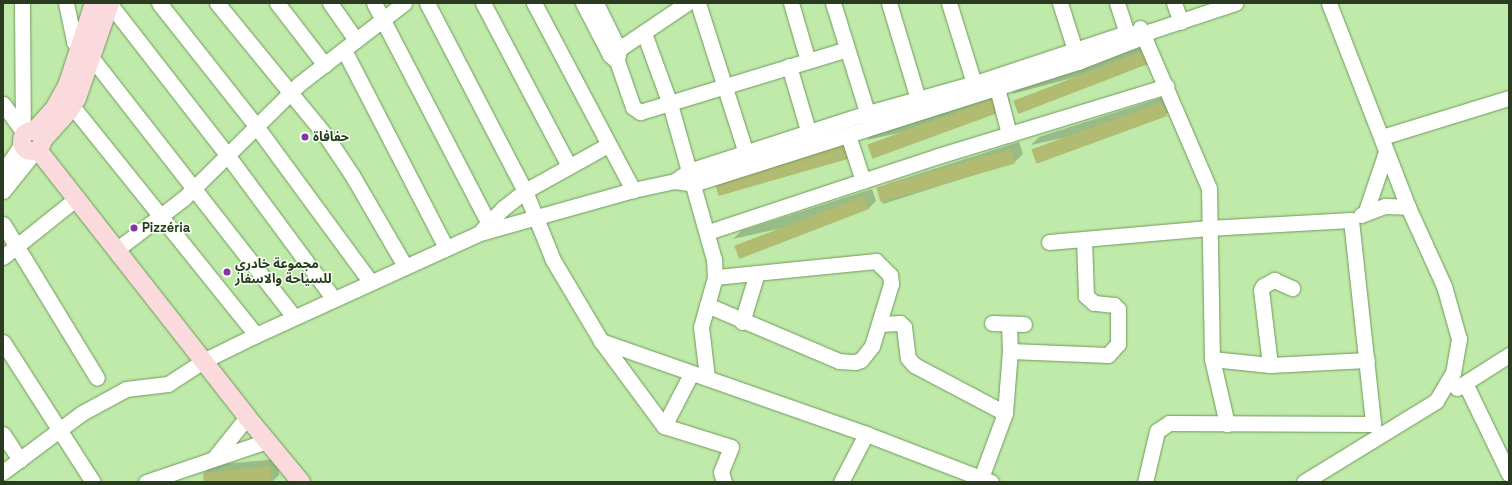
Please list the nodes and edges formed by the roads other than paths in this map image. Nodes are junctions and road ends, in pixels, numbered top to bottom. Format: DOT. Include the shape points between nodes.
graph roads {
  1 [pos="22,3"];
  2 [pos="66,3"];
  3 [pos="106,3"];
  4 [pos="159,3"];
  5 [pos="217,3"];
  6 [pos="277,3"];
  7 [pos="330,3"];
  8 [pos="374,3"];
  9 [pos="404,3"];
  10 [pos="427,3"];
  11 [pos="483,3"];
  12 [pos="534,3"];
  13 [pos="583,3"];
  14 [pos="596,3"];
  15 [pos="687,3"];
  16 [pos="698,3"];
  17 [pos="791,3"];
  18 [pos="833,3"];
  19 [pos="889,3"];
  20 [pos="949,3"];
  21 [pos="1060,3"];
  22 [pos="1117,3"];
  23 [pos="1174,3"];
  24 [pos="1235,3"];
  25 [pos="1329,3"];
  26 [pos="384,18"];
  27 [pos="1181,22"];
  28 [pos="1140,32"];
  29 [pos="644,33"];
  30 [pos="356,40"];
  31 [pos="848,49"];
  32 [pos="344,50"];
  33 [pos="1075,50"];
  34 [pos="85,52"];
  35 [pos="615,55"];
  36 [pos="808,61"];
  37 [pos="325,65"];
  38 [pos="788,66"];
  39 [pos="726,85"];
  40 [pos="1167,86"];
  41 [pos="976,88"];
  42 [pos="998,88"];
  43 [pos="289,94"];
  44 [pos="1509,98"];
  45 [pos="918,99"];
  46 [pos="67,102"];
  47 [pos="3,104"];
  48 [pos="670,104"];
  49 [pos="870,120"];
  50 [pos="256,126"];
  51 [pos="3,127"];
  52 [pos="1009,134"];
  53 [pos="848,135"];
  54 [pos="30,138"];
  55 [pos="811,140"];
  56 [pos="1384,144"];
  57 [pos="608,145"];
  58 [pos="746,153"];
  59 [pos="228,156"];
  60 [pos="569,166"];
  61 [pos="3,172"];
  62 [pos="691,177"];
  63 [pos="863,181"];
  64 [pos="194,189"];
  65 [pos="633,190"];
  66 [pos="3,191"];
  67 [pos="525,191"];
  68 [pos="77,198"];
  69 [pos="1408,207"];
  70 [pos="1366,211"];
  71 [pos="535,216"];
  72 [pos="163,217"];
  73 [pos="1351,220"];
  74 [pos="3,224"];
  75 [pos="484,228"];
  76 [pos="1208,228"];
  77 [pos="708,232"];
  78 [pos="1084,239"];
  79 [pos="1049,242"];
  80 [pos="17,247"];
  81 [pos="446,248"];
  82 [pos="116,250"];
  83 [pos="3,257"];
  84 [pos="405,266"];
  85 [pos="757,273"];
  86 [pos="715,277"];
  87 [pos="370,281"];
  88 [pos="1292,288"];
  89 [pos="333,298"];
  90 [pos="707,305"];
  91 [pos="294,317"];
  92 [pos="742,322"];
  93 [pos="992,323"];
  94 [pos="879,324"];
  95 [pos="256,335"];
  96 [pos="600,341"];
  97 [pos="1010,351"];
  98 [pos="5,352"];
  99 [pos="1509,355"];
  100 [pos="1212,359"];
  101 [pos="1367,360"];
  102 [pos="203,361"];
  103 [pos="1270,365"];
  104 [pos="691,374"];
  105 [pos="707,377"];
  106 [pos="97,378"];
  107 [pos="1465,382"];
  108 [pos="1436,401"];
  109 [pos="1005,413"];
  110 [pos="247,417"];
  111 [pos="1227,424"];
  112 [pos="1373,424"];
  113 [pos="664,426"];
  114 [pos="58,430"];
  115 [pos="3,434"];
  116 [pos="866,434"];
  117 [pos="267,441"];
  118 [pos="1373,442"];
  119 [pos="215,457"];
  120 [pos="20,460"];
  121 [pos="3,472"];
  122 [pos="1509,474"];
  123 [pos="164,478"];
  124 [pos="986,480"];
  125 [pos="93,482"];
  126 [pos="146,482"];
  127 [pos="301,482"];
  128 [pos="724,482"];
  129 [pos="841,482"];
  130 [pos="1145,482"];
  131 [pos="1304,482"];
  1 -- 54 [label="street"];
  2 -- 34 [label="street" via="70,31"];
  3 -- 34 [label="main road"];
  3 -- 59 [label="street"];
  4 -- 50 [label="street"];
  5 -- 43 [label="street"];
  6 -- 37 [label="street"];
  7 -- 30 [label="street"];
  8 -- 26 [label="street"];
  9 -- 26 [label="street"];
  10 -- 67 [label="street"];
  11 -- 60 [label="street"];
  12 -- 57 [label="street"];
  13 -- 35 [label="street"];
  14 -- 35 [label="street"];
  15 -- 29 [label="street"];
  16 -- 39 [label="street"];
  17 -- 36 [label="street"];
  18 -- 31 [label="street"];
  19 -- 45 [label="street"];
  20 -- 41 [label="street"];
  21 -- 33 [label="street"];
  22 -- 28 [label="street"];
  23 -- 27 [label="street"];
  24 -- 27 [label="street"];
  25 -- 56 [label="street"];
  26 -- 30 [label="street"];
  26 -- 75 [label="street"];
  27 -- 28 [label="street"];
  28 -- 33 [label="street"];
  28 -- 40 [label="street"];
  28 -- 42 [label="street" via="1078,62"];
  29 -- 35 [label="street"];
  29 -- 48 [label="street"];
  30 -- 32 [label="street"];
  31 -- 36 [label="street"];
  31 -- 49 [label="street"];
  32 -- 37 [label="street"];
  32 -- 81 [label="street"];
  33 -- 41 [label="street"];
  34 -- 46 [label="main road"];
  34 -- 64 [label="street"];
  35 -- 48 [label="street" via="634,110 643,112"];
  36 -- 38 [label="street"];
  37 -- 43 [label="street"];
  38 -- 39 [label="street"];
  38 -- 55 [label="street"];
  39 -- 48 [label="street"];
  39 -- 58 [label="street"];
  40 -- 52 [label="street"];
  40 -- 76 [label="street" via="1209,188"];
  41 -- 42 [label="street"];
  41 -- 45 [label="street"];
  41 -- 49 [label="street"];
  42 -- 52 [label="street"];
  43 -- 50 [label="street"];
  43 -- 84 [label="street" via="326,136"];
  44 -- 56 [label="street"];
  45 -- 49 [label="street"];
  46 -- 54 [label="main road"];
  46 -- 72 [label="street"];
  47 -- 54 [label="street"];
  48 -- 62 [label="street"];
  49 -- 53 [label="street"];
  49 -- 55 [label="street"];
  50 -- 59 [label="street"];
  50 -- 87 [label="street"];
  51 -- 54 [label="street"];
  52 -- 63 [label="street"];
  53 -- 55 [label="street"];
  53 -- 63 [label="street"];
  54 -- 61 [label="street"];
  54 -- 66 [label="street"];
  54 -- 68 [label="main road"];
  55 -- 58 [label="street"];
  55 -- 62 [label="street"];
  56 -- 69 [label="street"];
  56 -- 70 [label="street"];
  57 -- 60 [label="street"];
  57 -- 65 [label="street"];
  58 -- 62 [label="street"];
  59 -- 64 [label="street"];
  59 -- 89 [label="street"];
  60 -- 67 [label="street"];
  62 -- 65 [label="street"];
  62 -- 77 [label="street"];
  63 -- 77 [label="street"];
  64 -- 72 [label="street"];
  64 -- 91 [label="street"];
  65 -- 71 [label="street"];
  67 -- 71 [label="street"];
  67 -- 75 [label="street"];
  68 -- 80 [label="street"];
  68 -- 82 [label="main road"];
  69 -- 70 [label="street" via="1385,206"];
  69 -- 108 [label="street" via="1444,286 1459,339 1453,373"];
  70 -- 73 [label="street"];
  71 -- 75 [label="street"];
  71 -- 96 [label="street" via="553,260"];
  72 -- 82 [label="street"];
  72 -- 95 [label="street"];
  73 -- 76 [label="street"];
  73 -- 101 [label="street"];
  74 -- 80 [label="street"];
  75 -- 81 [label="street"];
  76 -- 78 [label="street"];
  76 -- 100 [label="street"];
  77 -- 86 [label="street"];
  78 -- 79 [label="street"];
  78 -- 97 [label="street" via="1086,296 1094,303 1116,306 1120,314 1116,349 1108,354"];
  80 -- 83 [label="street"];
  80 -- 106 [label="street"];
  81 -- 84 [label="street"];
  82 -- 102 [label="main road"];
  84 -- 87 [label="street"];
  85 -- 86 [label="street"];
  85 -- 92 [label="street"];
  85 -- 94 [label="street" via="876,261 882,264 890,275 891,284"];
  86 -- 90 [label="street"];
  87 -- 89 [label="street"];
  88 -- 103 [label="street" via="1274,280 1261,290"];
  89 -- 91 [label="street"];
  90 -- 92 [label="street"];
  90 -- 105 [label="street" via="702,318 701,340"];
  91 -- 95 [label="street"];
  92 -- 94 [label="street" via="847,363 861,360 866,355"];
  93 -- 97 [label="street" via="1016,324"];
  94 -- 109 [label="street" via="900,323 905,330 908,355 912,363"];
  95 -- 102 [label="street"];
  96 -- 104 [label="street"];
  96 -- 113 [label="street"];
  97 -- 109 [label="street"];
  98 -- 114 [label="street"];
  99 -- 107 [label="street"];
  100 -- 103 [label="street"];
  100 -- 111 [label="street"];
  101 -- 103 [label="street"];
  101 -- 112 [label="street"];
  102 -- 110 [label="main road"];
  102 -- 114 [label="street" via="168,384 126,389 82,413"];
  104 -- 105 [label="street"];
  104 -- 113 [label="street"];
  105 -- 116 [label="street"];
  107 -- 108 [label="street"];
  107 -- 122 [label="street"];
  108 -- 118 [label="street"];
  109 -- 124 [label="street"];
  110 -- 117 [label="main road"];
  110 -- 119 [label="street"];
  111 -- 112 [label="street"];
  111 -- 130 [label="street" via="1173,422 1160,427"];
  112 -- 118 [label="street"];
  113 -- 128 [label="street" via="731,446 721,472"];
  114 -- 120 [label="street"];
  114 -- 125 [label="street"];
  115 -- 120 [label="street"];
  116 -- 124 [label="street"];
  116 -- 129 [label="street"];
  117 -- 119 [label="street"];
  117 -- 127 [label="main road"];
  118 -- 131 [label="street"];
  119 -- 123 [label="street"];
  120 -- 121 [label="street"];
  123 -- 126 [label="street"];
}
